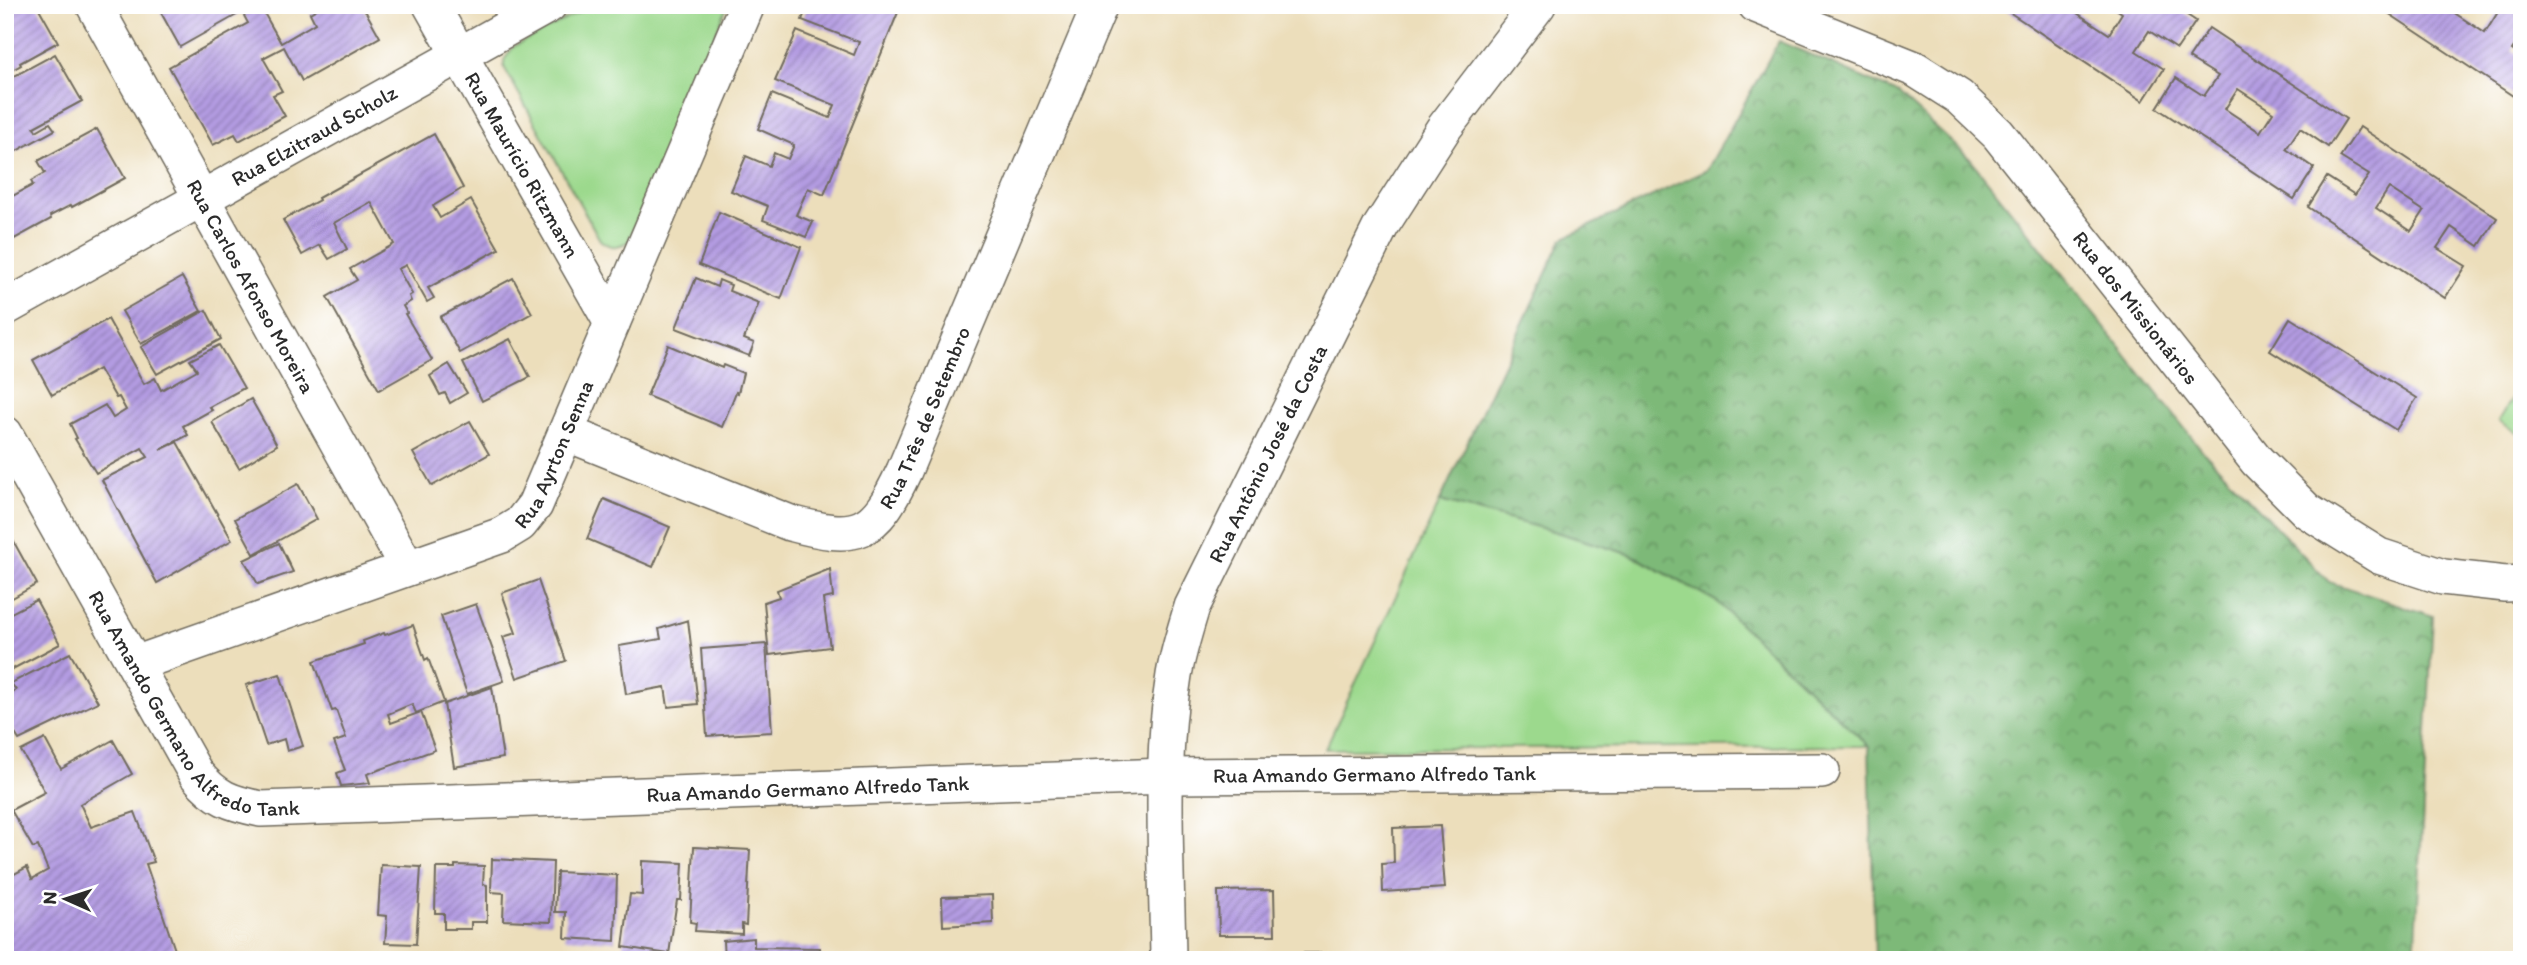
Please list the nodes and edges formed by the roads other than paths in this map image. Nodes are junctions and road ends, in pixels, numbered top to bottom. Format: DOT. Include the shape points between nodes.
graph roads {
  1 [pos="94,5"];
  2 [pos="431,5"];
  3 [pos="549,5"];
  4 [pos="1100,5"];
  5 [pos="1538,5"];
  6 [pos="1756,5"];
  7 [pos="746,6"];
  8 [pos="459,55"];
  9 [pos="203,198"];
  10 [pos="5,308"];
  11 [pos="612,323"];
  12 [pos="566,433"];
  13 [pos="5,434"];
  14 [pos="407,567"];
  15 [pos="2522,583"];
  16 [pos="135,664"];
  17 [pos="1822,771"];
  18 [pos="1166,776"];
  19 [pos="1168,960"];
  1 -- 9 [label="street, Rua Carlos Afonso Moreira"];
  2 -- 8 [label="street, Rua Maurício Ritzmann"];
  3 -- 8 [label="street, Rua Elzitraud Scholz"];
  4 -- 12 [label="street, Rua Três de Setembro" via="904,471 876,521 849,533 790,523"];
  5 -- 18 [label="street, Rua Antônio José da Costa" via="1444,128 1381,226 1192,607 1174,676"];
  6 -- 15 [label="street, Rua dos Missionários" via="1915,69 1959,97 1998,134 2257,461 2307,511 2379,556 2443,578"];
  7 -- 11 [label="street, Rua Ayrton Senna"];
  8 -- 9 [label="street, Rua Elzitraud Scholz"];
  8 -- 11 [label="street, Rua Maurício Ritzmann"];
  9 -- 10 [label="street, Rua Elzitraud Scholz"];
  9 -- 14 [label="street, Rua Carlos Afonso Moreira"];
  11 -- 12 [label="street, Rua Ayrton Senna"];
  12 -- 14 [label="street, Rua Ayrton Senna" via="535,505 520,524 502,535"];
  13 -- 16 [label="street, Rua Amando Germano Alfredo Tank"];
  14 -- 16 [label="street, Rua Ayrton Senna"];
  16 -- 18 [label="street, Rua Amando Germano Alfredo Tank" via="210,791 234,804 261,809"];
  17 -- 18 [label="street, Rua Amando Germano Alfredo Tank"];
  18 -- 19 [label="street, Rua Antônio José da Costa"];
}
